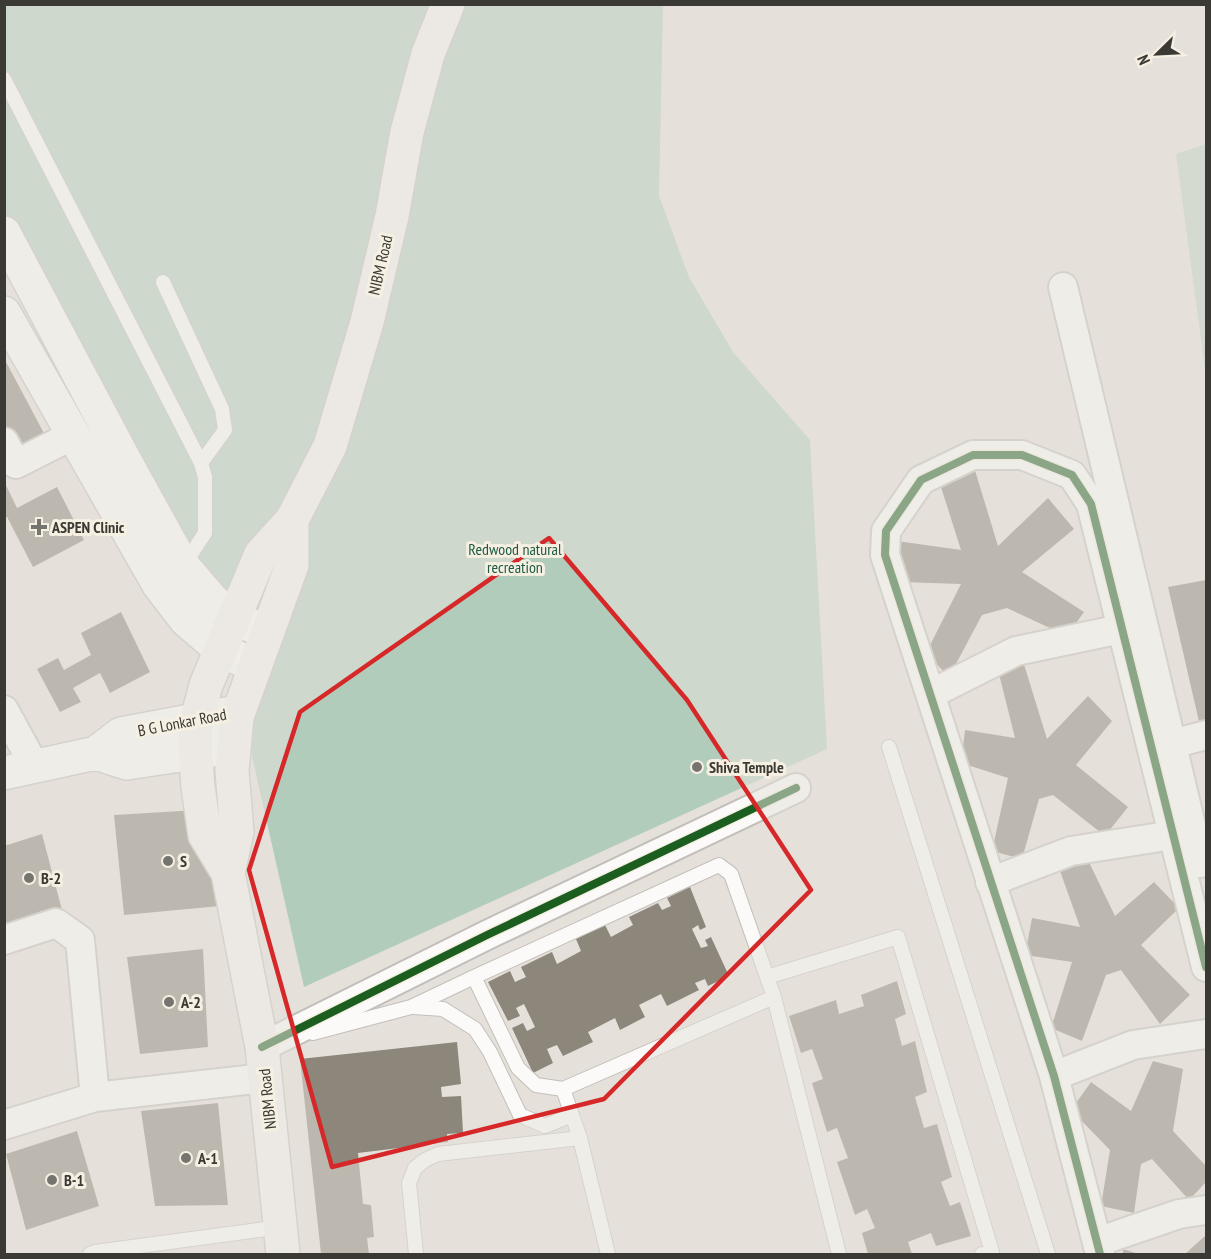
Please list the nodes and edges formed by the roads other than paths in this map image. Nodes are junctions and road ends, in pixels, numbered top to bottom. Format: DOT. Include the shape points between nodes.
graph roads {
  1 [pos="448,4"];
  2 [pos="4,79"];
  3 [pos="4,233"];
  4 [pos="163,282"];
  5 [pos="1063,287"];
  6 [pos="4,313"];
  7 [pos="74,435"];
  8 [pos="4,442"];
  9 [pos="201,463"];
  10 [pos="292,520"];
  11 [pos="171,575"];
  12 [pos="235,617"];
  13 [pos="1121,629"];
  14 [pos="267,634"];
  15 [pos="221,650"];
  16 [pos="255,666"];
  17 [pos="931,694"];
  18 [pos="4,710"];
  19 [pos="238,711"];
  20 [pos="197,718"];
  21 [pos="1206,735"];
  22 [pos="1172,744"];
  23 [pos="233,747"];
  24 [pos="889,747"];
  25 [pos="195,752"];
  26 [pos="96,753"];
  27 [pos="19,769"];
  28 [pos="796,788"];
  29 [pos="1173,835"];
  30 [pos="1204,871"];
  31 [pos="228,873"];
  32 [pos="990,882"];
  33 [pos="4,940"];
  34 [pos="1206,967"];
  35 [pos="474,977"];
  36 [pos="767,977"];
  37 [pos="774,998"];
  38 [pos="411,1007"];
  39 [pos="1206,1034"];
  40 [pos="263,1063"];
  41 [pos="1054,1077"];
  42 [pos="563,1089"];
  43 [pos="95,1097"];
  44 [pos="572,1115"];
  45 [pos="4,1125"];
  46 [pos="580,1138"];
  47 [pos="1206,1210"];
  48 [pos="282,1241"];
  49 [pos="1098,1248"];
  50 [pos="90,1254"];
  51 [pos="416,1254"];
  52 [pos="608,1254"];
  53 [pos="838,1254"];
  54 [pos="982,1254"];
  55 [pos="1048,1254"];
  1 -- 10 [label="main road, NIBM Road" via="428,54 407,132 367,322 337,423 330,446"];
  2 -- 9 [label="lane"];
  3 -- 11 [label="street" via="125,461"];
  4 -- 9 [label="lane" via="222,409 225,430"];
  5 -- 22 [label="street"];
  6 -- 7 [label="street"];
  7 -- 8 [label="street" via="16,464"];
  7 -- 11 [label="street"];
  9 -- 11 [label="lane" via="205,477 205,533"];
  10 -- 12 [label="main road, NIBM Road" via="261,554"];
  10 -- 14 [label="main road, NIBM Road" via="292,565"];
  11 -- 12 [label="street"];
  11 -- 15 [label="street" via="186,620"];
  12 -- 14 [label="street"];
  12 -- 15 [label="main road, NIBM Road"];
  13 -- 17 [label="street" via="1016,651"];
  13 -- 17 [label="street" via="1091,504 1072,475 1022,455 973,455 921,480 886,531 885,555"];
  13 -- 29 [label="street"];
  14 -- 16 [label="main road, NIBM Road"];
  15 -- 16 [label="street"];
  15 -- 20 [label="main road, NIBM Road"];
  16 -- 19 [label="main road, NIBM Road"];
  17 -- 32 [label="street"];
  18 -- 27 [label="street"];
  19 -- 20 [label="street, B G Lonkar Road"];
  19 -- 23 [label="main road, NIBM Road"];
  20 -- 25 [label="main road, NIBM Road"];
  20 -- 26 [label="street, B G Lonkar Road" via="121,734"];
  21 -- 22 [label="street"];
  22 -- 30 [label="street"];
  23 -- 25 [label="street, B G Lonkar Road"];
  23 -- 31 [label="main road, NIBM Road" via="237,832"];
  24 -- 55 [label="lane"];
  25 -- 26 [label="street, B G Lonkar Road" via="128,764"];
  25 -- 31 [label="main road, NIBM Road" via="205,835"];
  26 -- 27 [label="street, B G Lonkar Road"];
  28 -- 40 [label="street" via="487,935"];
  29 -- 32 [label="street" via="1071,851"];
  29 -- 34 [label="street"];
  31 -- 40 [label="main road, NIBM Road"];
  32 -- 41 [label="street"];
  33 -- 43 [label="street" via="56,923 80,940"];
  35 -- 36 [label="lane" via="719,865 731,874"];
  35 -- 38 [label="lane"];
  35 -- 42 [label="lane" via="518,1068 536,1085"];
  36 -- 37 [label="lane"];
  36 -- 54 [label="lane" via="898,937 992,1252"];
  37 -- 42 [label="lane"];
  37 -- 53 [label="lane"];
  38 -- 40 [label="lane"];
  38 -- 44 [label="lane" via="443,1009 475,1029 520,1115 545,1126"];
  39 -- 41 [label="street" via="1133,1045"];
  40 -- 43 [label="street"];
  40 -- 48 [label="main road, NIBM Road"];
  41 -- 49 [label="street"];
  42 -- 44 [label="lane"];
  43 -- 45 [label="street"];
  44 -- 46 [label="lane"];
  46 -- 51 [label="lane" via="438,1154 425,1160 415,1168 409,1183"];
  46 -- 52 [label="lane"];
  47 -- 49 [label="street" via="1179,1214"];
  48 -- 50 [label="lane"];
}
